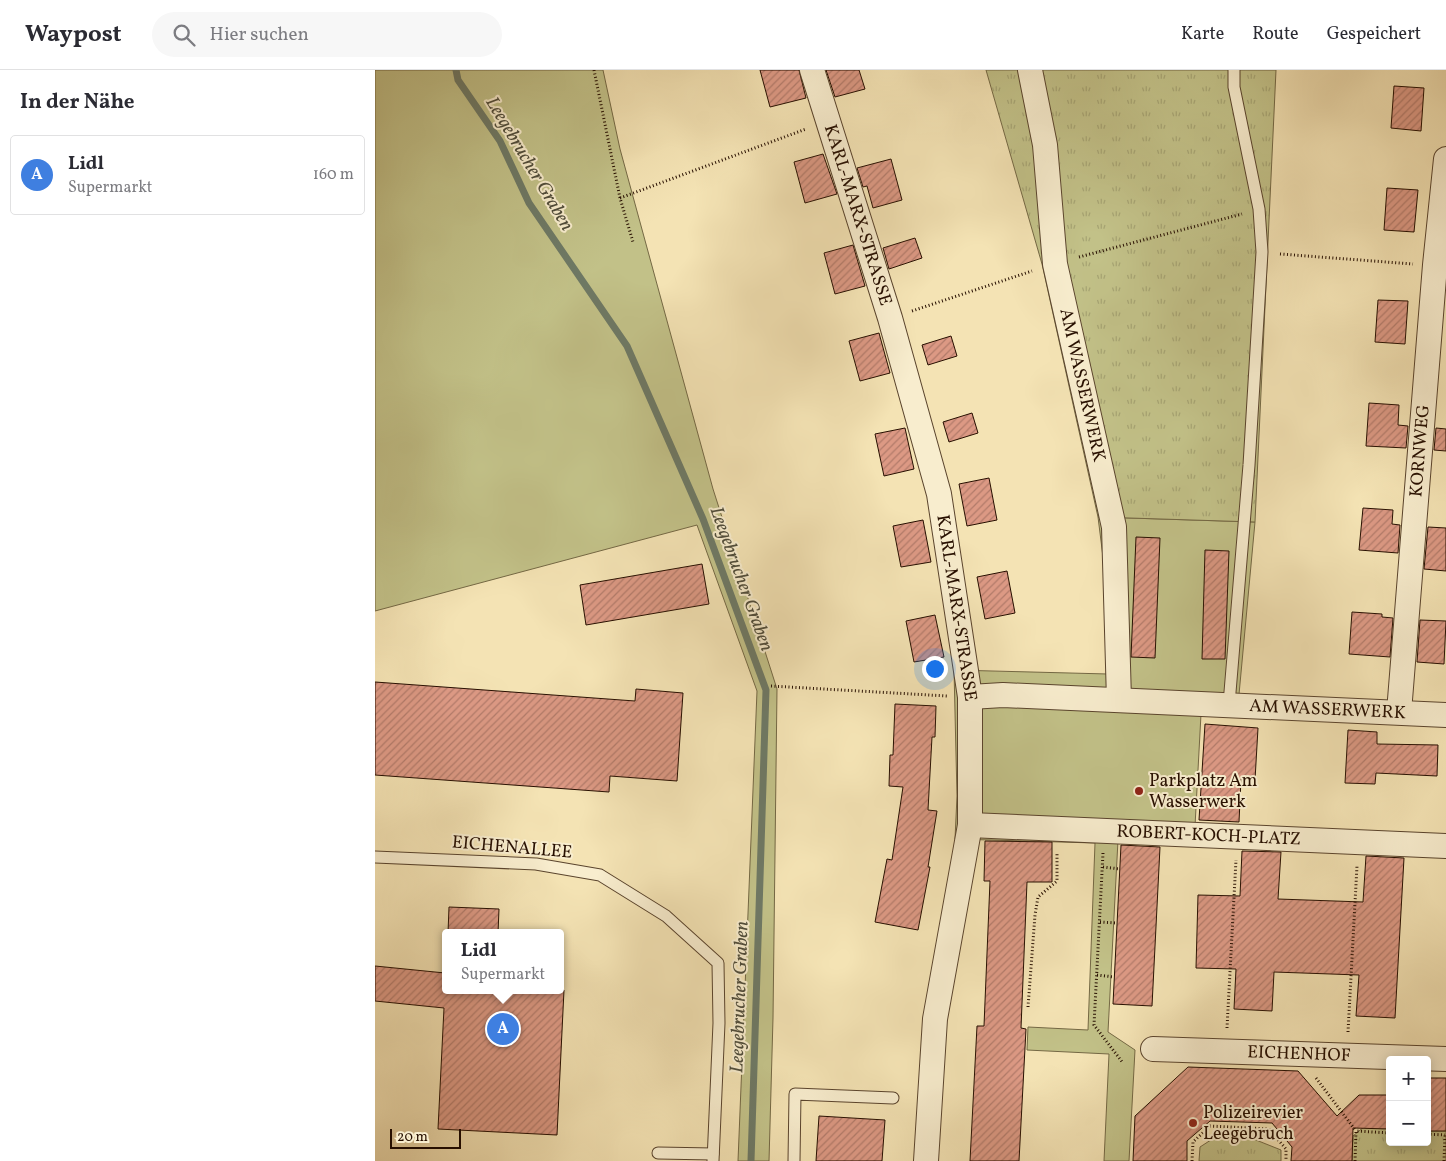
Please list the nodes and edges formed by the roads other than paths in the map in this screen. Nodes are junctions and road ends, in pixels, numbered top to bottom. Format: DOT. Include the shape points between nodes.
graph roads {
  1 [pos="812,70"];
  2 [pos="1029,70"];
  3 [pos="1234,70"];
  4 [pos="1446,159"];
  5 [pos="971,697"];
  6 [pos="1119,700"];
  7 [pos="1229,704"];
  8 [pos="1399,712"];
  9 [pos="1446,715"];
  10 [pos="970,826"];
  11 [pos="1446,846"];
  12 [pos="375,857"];
  13 [pos="1153,1049"];
  14 [pos="1446,1059"];
  15 [pos="893,1098"];
  16 [pos="658,1152"];
  17 [pos="713,1158"];
  18 [pos="794,1161"];
  19 [pos="926,1161"];
  1 -- 5 [label="street, KARL-MARX-STRASSE" via="890,318 939,494"];
  2 -- 6 [label="street, AM WASSERWERK" via="1045,145 1055,264 1114,527"];
  3 -- 7 [label="lane" via="1234,87 1259,209 1262,252 1249,465"];
  4 -- 8 [label="street, KORNWEG"];
  5 -- 6 [label="street, AM WASSERWERK" via="1003,695"];
  5 -- 10 [label="street, KARL-MARX-STRASSE"];
  6 -- 7 [label="street, AM WASSERWERK"];
  7 -- 8 [label="street, AM WASSERWERK"];
  8 -- 9 [label="street, AM WASSERWERK"];
  10 -- 11 [label="street, ROBERT-KOCH-PLATZ"];
  10 -- 19 [label="street, KARL-MARX-STRASSE" via="935,1019"];
  12 -- 17 [label="lane, EICHENALLEE" via="535,864 600,875 666,916 718,963 719,1023"];
  13 -- 14 [label="street, EICHENHOF"];
  15 -- 18 [label="lane" via="795,1094"];
  16 -- 17 [label="lane"];
}
